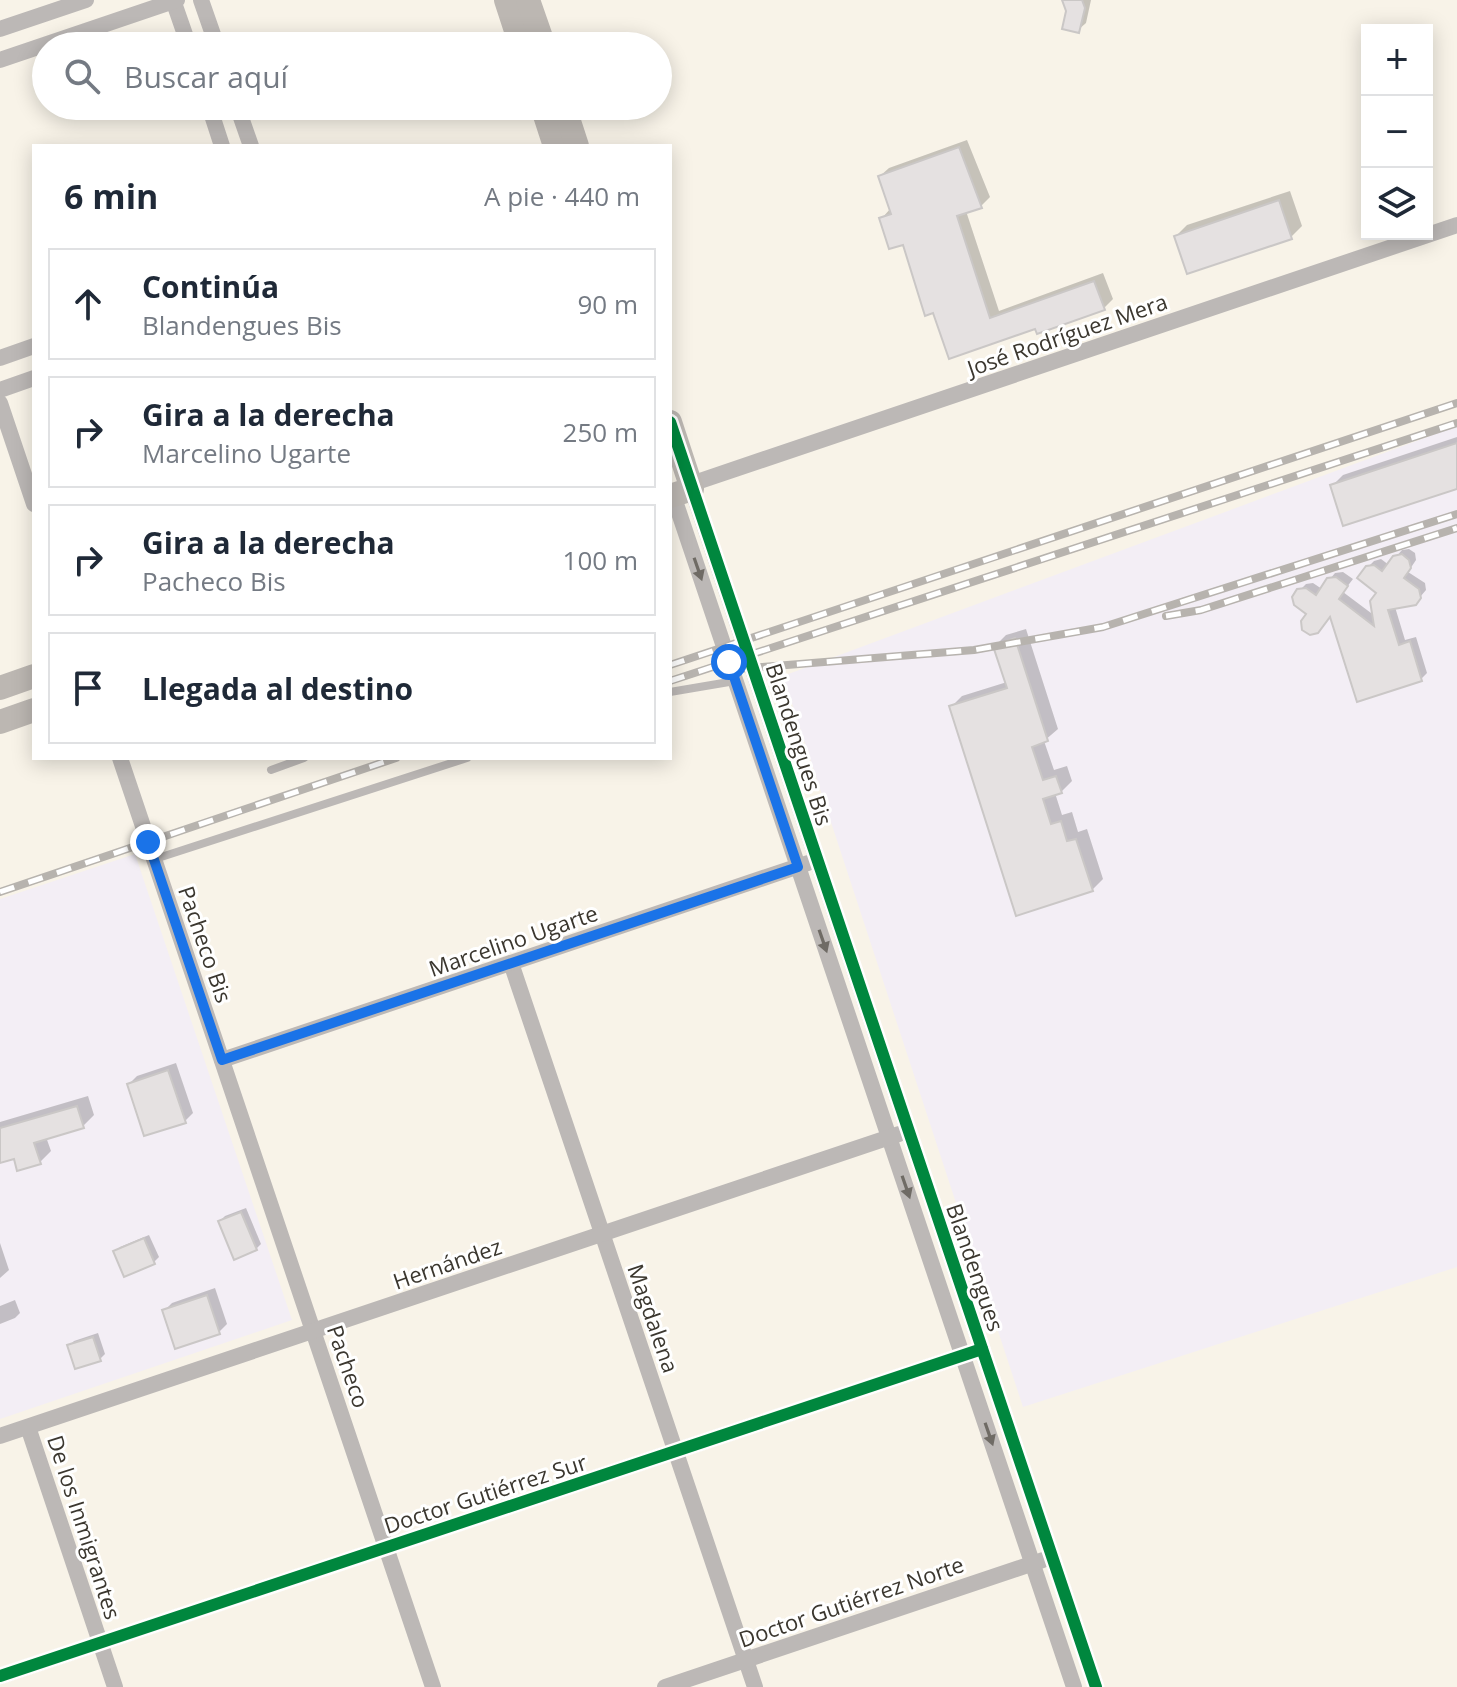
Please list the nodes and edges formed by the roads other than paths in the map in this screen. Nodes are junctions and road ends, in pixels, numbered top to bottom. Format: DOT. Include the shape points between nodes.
graph roads {
  1 [pos="86,0"];
  2 [pos="174,0"];
  3 [pos="201,0"];
  4 [pos="506,0"];
  5 [pos="528,0"];
  6 [pos="0,29"];
  7 [pos="81,32"];
  8 [pos="184,32"];
  9 [pos="212,32"];
  10 [pos="516,32"];
  11 [pos="539,32"];
  12 [pos="32,49"];
  13 [pos="0,60"];
  14 [pos="214,120"];
  15 [pos="242,120"];
  16 [pos="547,120"];
  17 [pos="569,120"];
  18 [pos="221,144"];
  19 [pos="250,144"];
  20 [pos="554,144"];
  21 [pos="576,144"];
  22 [pos="1457,225"];
  23 [pos="32,347"];
  24 [pos="0,358"];
  25 [pos="32,379"];
  26 [pos="0,390"];
  27 [pos="0,403"];
  28 [pos="672,435"];
  29 [pos="676,460"];
  30 [pos="679,490"];
  31 [pos="32,498"];
  32 [pos="32,677"];
  33 [pos="735,681"];
  34 [pos="0,688"];
  35 [pos="672,692"];
  36 [pos="32,711"];
  37 [pos="0,722"];
  38 [pos="121,760"];
  39 [pos="298,760"];
  40 [pos="461,760"];
  41 [pos="271,770"];
  42 [pos="154,859"];
  43 [pos="818,860"];
  44 [pos="798,867"];
  45 [pos="511,963"];
  46 [pos="222,1060"];
  47 [pos="908,1130"];
  48 [pos="889,1137"];
  49 [pos="602,1234"];
  50 [pos="314,1331"];
  51 [pos="982,1349"];
  52 [pos="963,1356"];
  53 [pos="28,1427"];
  54 [pos="0,1436"];
  55 [pos="675,1451"];
  56 [pos="387,1547"];
  57 [pos="1052,1557"];
  58 [pos="1032,1563"];
  59 [pos="100,1642"];
  60 [pos="746,1660"];
  61 [pos="0,1676"];
  62 [pos="115,1687"];
  63 [pos="433,1687"];
  64 [pos="665,1687"];
  65 [pos="755,1687"];
  66 [pos="1074,1687"];
  67 [pos="1096,1687"];
  1 -- 6 [label="street"];
  2 -- 7 [label="street"];
  2 -- 8 [label="street"];
  3 -- 9 [label="street"];
  4 -- 10 [label="street"];
  5 -- 11 [label="street"];
  12 -- 13 [label="street"];
  14 -- 18 [label="street"];
  15 -- 19 [label="street"];
  16 -- 20 [label="street"];
  17 -- 21 [label="street"];
  22 -- 30 [label="street, José Rodríguez Mera"];
  23 -- 24 [label="street"];
  25 -- 26 [label="street"];
  27 -- 31 [label="street"];
  28 -- 29 [label="street"];
  29 -- 30 [label="street"];
  30 -- 33 [label="street, Blandengues Bis, one-way"];
  30 -- 43 [label="street, Blandengues Bis" via="744,640"];
  32 -- 34 [label="street"];
  33 -- 35 [label="lane"];
  33 -- 44 [label="street, Blandengues Bis"];
  36 -- 37 [label="street"];
  38 -- 42 [label="street, Pacheco Bis"];
  39 -- 41 [label="lane"];
  40 -- 42 [label="lane"];
  42 -- 46 [label="street, Pacheco Bis"];
  43 -- 44 [label="street, Marcelino Ugarte"];
  43 -- 47 [label="street, Blandengues"];
  44 -- 45 [label="street, Marcelino Ugarte"];
  44 -- 48 [label="street, Blandengues, one-way"];
  45 -- 46 [label="street, Marcelino Ugarte"];
  45 -- 49 [label="street, Magdalena"];
  46 -- 50 [label="street, Pacheco"];
  47 -- 48 [label="street, Hernández"];
  47 -- 51 [label="street, Blandengues"];
  48 -- 49 [label="street, Hernández"];
  48 -- 52 [label="street, Blandengues, one-way"];
  49 -- 50 [label="street, Hernández"];
  49 -- 55 [label="street, Magdalena"];
  50 -- 53 [label="street, Hernández"];
  50 -- 56 [label="street, Pacheco"];
  51 -- 52 [label="street, Doctor Gutiérrez Sur"];
  51 -- 57 [label="street, Blandengues"];
  52 -- 55 [label="street, Doctor Gutiérrez Sur"];
  52 -- 58 [label="street, Blandengues, one-way"];
  53 -- 54 [label="street, Hernández"];
  53 -- 59 [label="street, De los Inmigrantes"];
  55 -- 56 [label="street, Doctor Gutiérrez Sur"];
  55 -- 60 [label="street, Magdalena"];
  56 -- 59 [label="street, Doctor Gutiérrez Sur"];
  56 -- 63 [label="street, Pacheco"];
  57 -- 58 [label="street, Doctor Gutiérrez Norte"];
  57 -- 67 [label="street, Blandengues"];
  58 -- 60 [label="street, Doctor Gutiérrez Norte"];
  58 -- 66 [label="street, Blandengues"];
  59 -- 61 [label="street, Doctor Gutiérrez Sur"];
  59 -- 62 [label="street, De los Inmigrantes"];
  60 -- 64 [label="street, Doctor Gutiérrez Norte"];
  60 -- 65 [label="street, Magdalena"];
}
